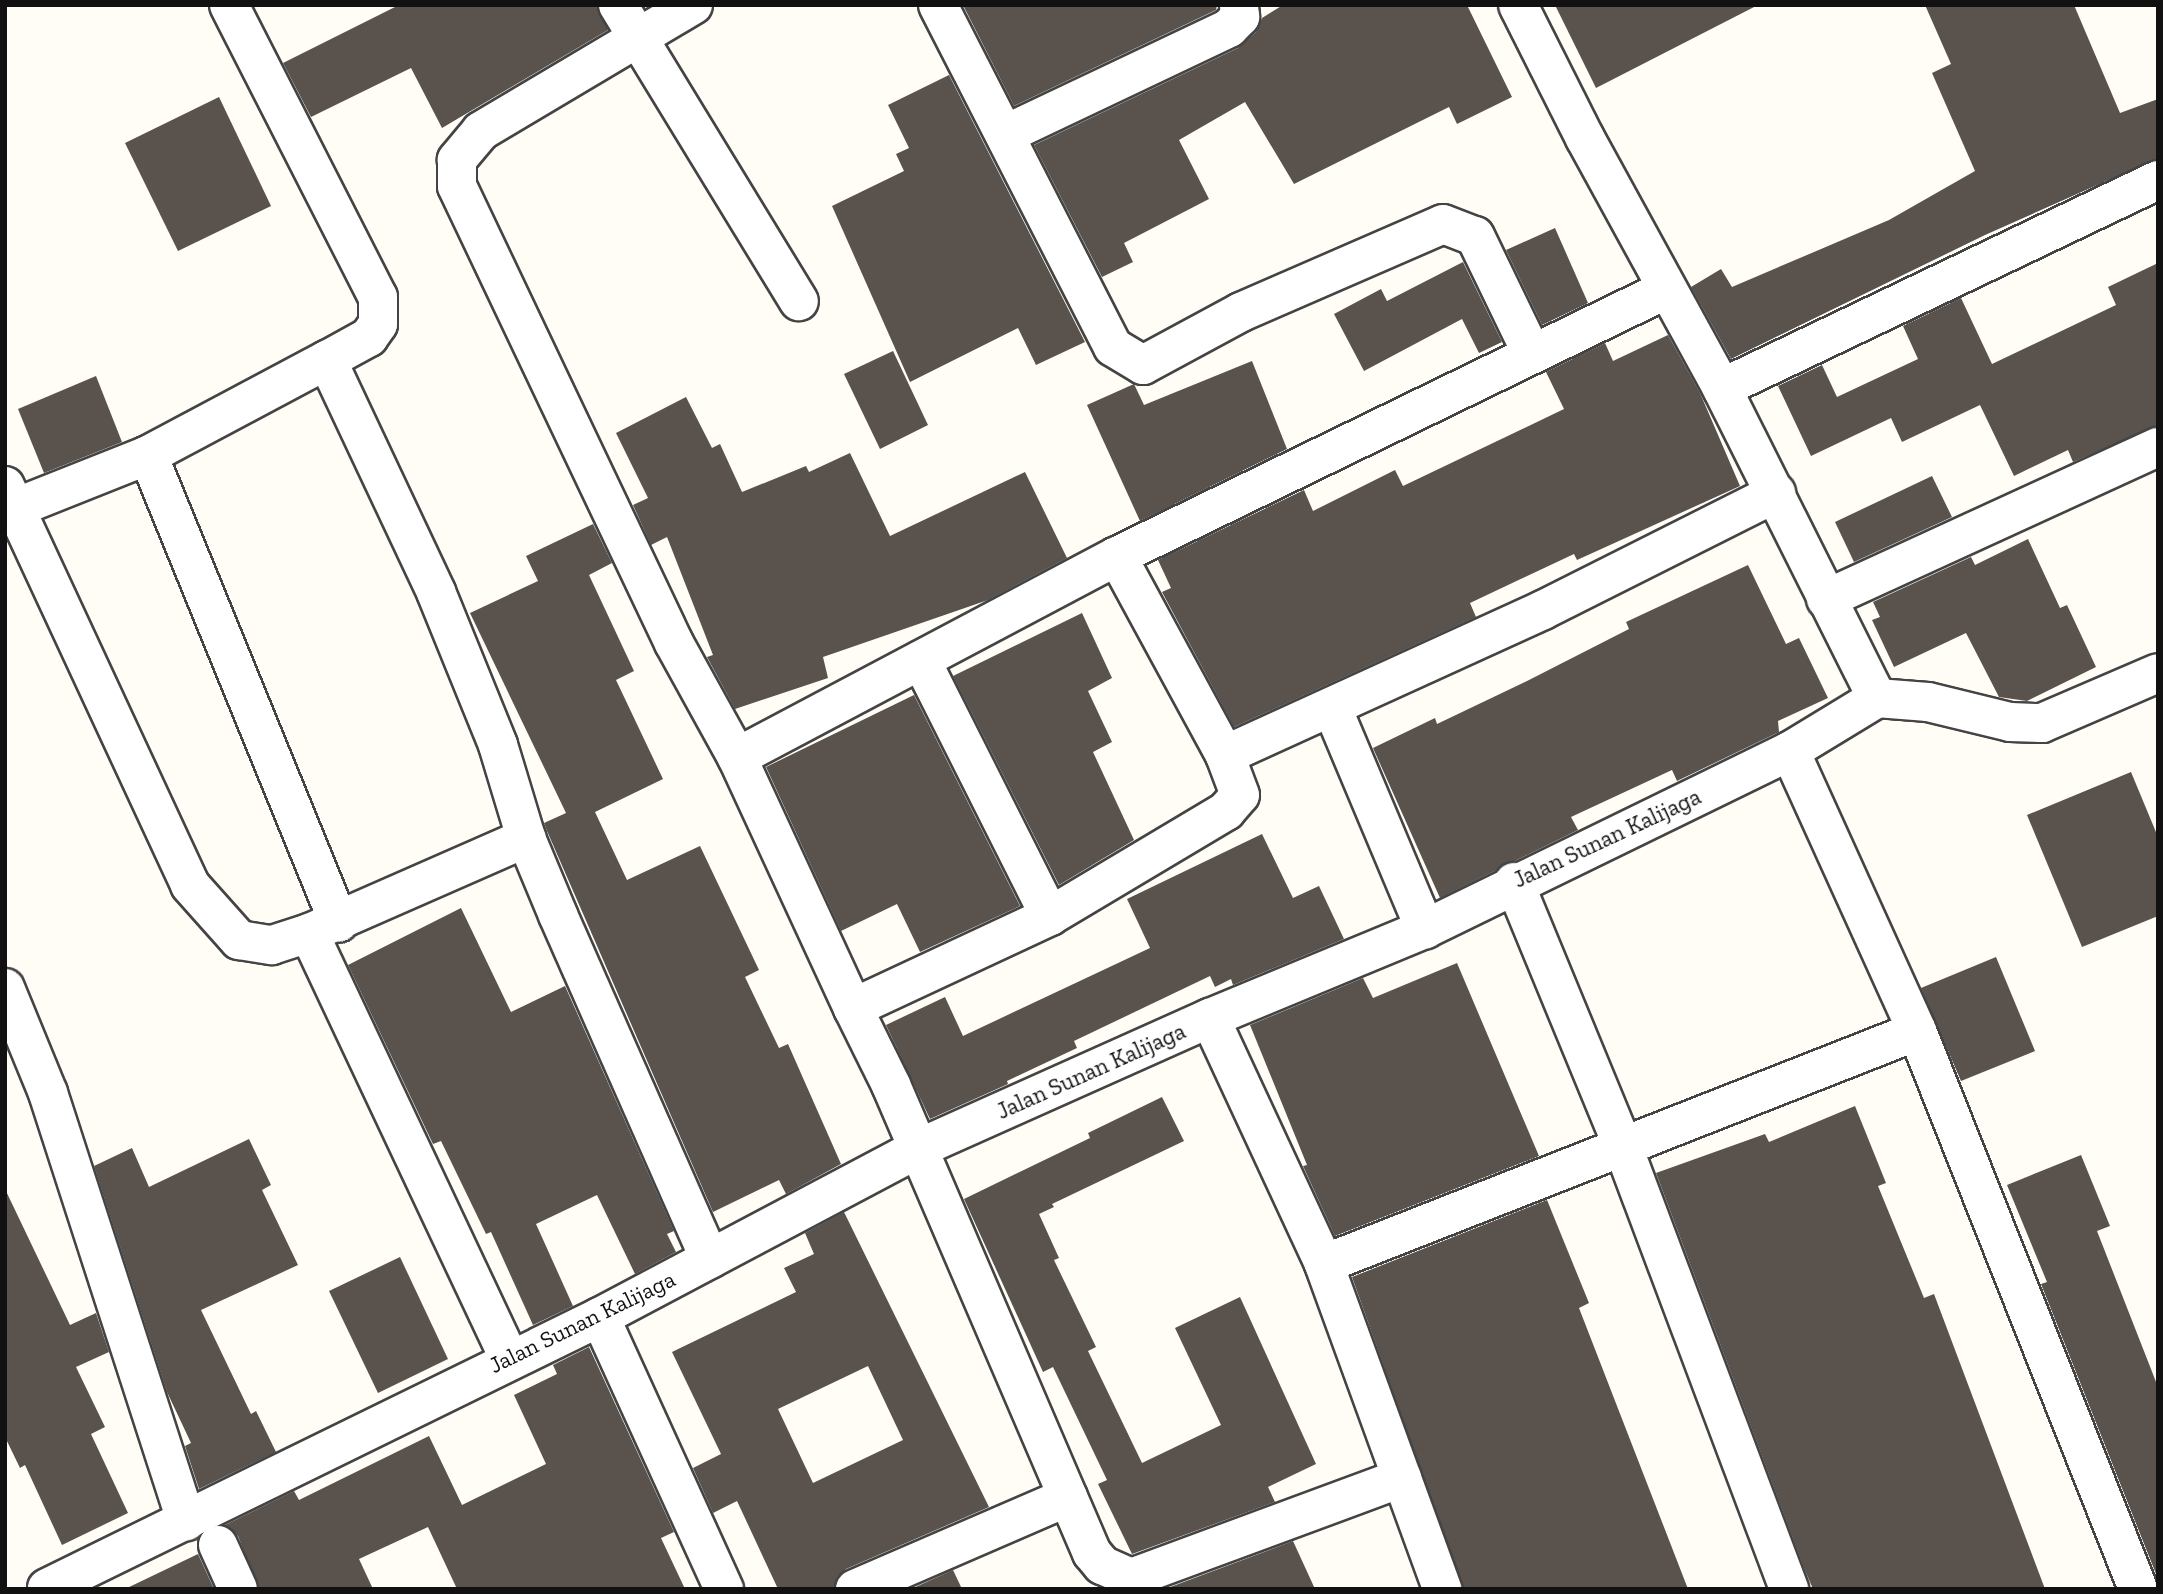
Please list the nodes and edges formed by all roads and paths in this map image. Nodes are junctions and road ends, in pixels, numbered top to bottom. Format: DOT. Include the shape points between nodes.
graph roads {
  1 [pos="229,5"];
  2 [pos="693,5"];
  3 [pos="938,5"];
  4 [pos="1239,5"];
  5 [pos="1518,5"];
  6 [pos="627,21"];
  7 [pos="1006,134"];
  8 [pos="2158,180"];
  9 [pos="1667,289"];
  10 [pos="799,301"];
  11 [pos="1532,354"];
  12 [pos="327,360"];
  13 [pos="1722,388"];
  14 [pos="2158,447"];
  15 [pos="148,454"];
  16 [pos="1776,494"];
  17 [pos="8,502"];
  18 [pos="1117,556"];
  19 [pos="1826,598"];
  20 [pos="920,660"];
  21 [pos="2158,673"];
  22 [pos="1877,698"];
  23 [pos="1332,709"];
  24 [pos="1790,751"];
  25 [pos="1225,755"];
  26 [pos="737,757"];
  27 [pos="526,838"];
  28 [pos="1514,882"];
  29 [pos="1050,916"];
  30 [pos="324,928"];
  31 [pos="1425,929"];
  32 [pos="5,988"];
  33 [pos="853,1008"];
  34 [pos="1210,1018"];
  35 [pos="1917,1031"];
  36 [pos="1623,1147"];
  37 [pos="917,1149"];
  38 [pos="710,1259"];
  39 [pos="1324,1264"];
  40 [pos="600,1317"];
  41 [pos="509,1358"];
  42 [pos="1402,1478"];
  43 [pos="1068,1497"];
  44 [pos="186,1521"];
  45 [pos="218,1545"];
  46 [pos="47,1588"];
  47 [pos="239,1589"];
  48 [pos="723,1589"];
  49 [pos="855,1589"];
  50 [pos="1442,1589"];
  51 [pos="1789,1589"];
  52 [pos="2138,1589"];
  1 -- 12 [label="street" via="378,297 378,324 369,337"];
  2 -- 6 [label="street"];
  3 -- 7 [label="street"];
  4 -- 7 [label="street" via="1240,17 1229,28"];
  5 -- 9 [label="street"];
  6 -- 10 [label="street"];
  6 -- 26 [label="street" via="481,131 457,160 457,186 674,643"];
  7 -- 11 [label="street" via="1113,347 1143,366 1241,312 1443,224 1475,236"];
  8 -- 13 [label="street"];
  9 -- 11 [label="street"];
  9 -- 13 [label="street"];
  11 -- 18 [label="street"];
  12 -- 15 [label="street"];
  12 -- 27 [label="street" via="436,592 498,745"];
  13 -- 16 [label="street"];
  14 -- 19 [label="street"];
  15 -- 17 [label="street"];
  15 -- 30 [label="street"];
  16 -- 19 [label="street"];
  16 -- 23 [label="street"];
  17 -- 30 [label="street" via="190,885 239,940 272,945"];
  18 -- 20 [label="street"];
  18 -- 25 [label="street"];
  19 -- 22 [label="street"];
  20 -- 26 [label="street"];
  20 -- 29 [label="street"];
  21 -- 22 [label="street" via="2042,723 2010,722 1928,702"];
  22 -- 24 [label="street, Jalan Sunan Kalijaga"];
  23 -- 25 [label="street"];
  23 -- 31 [label="street"];
  24 -- 28 [label="street, Jalan Sunan Kalijaga"];
  24 -- 35 [label="street"];
  25 -- 29 [label="street" via="1240,787 1234,804"];
  26 -- 33 [label="street"];
  27 -- 30 [label="street"];
  27 -- 38 [label="street"];
  28 -- 31 [label="street, Jalan Sunan Kalijaga"];
  28 -- 36 [label="street"];
  29 -- 33 [label="street"];
  30 -- 41 [label="street"];
  31 -- 34 [label="street, Jalan Sunan Kalijaga"];
  32 -- 44 [label="street" via="48,1093"];
  33 -- 37 [label="street"];
  34 -- 37 [label="street, Jalan Sunan Kalijaga"];
  34 -- 39 [label="street"];
  35 -- 36 [label="street"];
  35 -- 52 [label="street"];
  36 -- 39 [label="street"];
  36 -- 51 [label="street"];
  37 -- 38 [label="street, Jalan Sunan Kalijaga"];
  37 -- 43 [label="street"];
  38 -- 40 [label="street, Jalan Sunan Kalijaga"];
  39 -- 42 [label="street"];
  40 -- 41 [label="street, Jalan Sunan Kalijaga"];
  40 -- 48 [label="street"];
  41 -- 44 [label="street, Jalan Sunan Kalijaga"];
  42 -- 43 [label="street" via="1131,1578 1116,1574 1092,1553"];
  42 -- 50 [label="street"];
  43 -- 49 [label="street"];
  44 -- 46 [label="street, Jalan Sunan Kalijaga"];
  45 -- 47 [label="street"];
}
